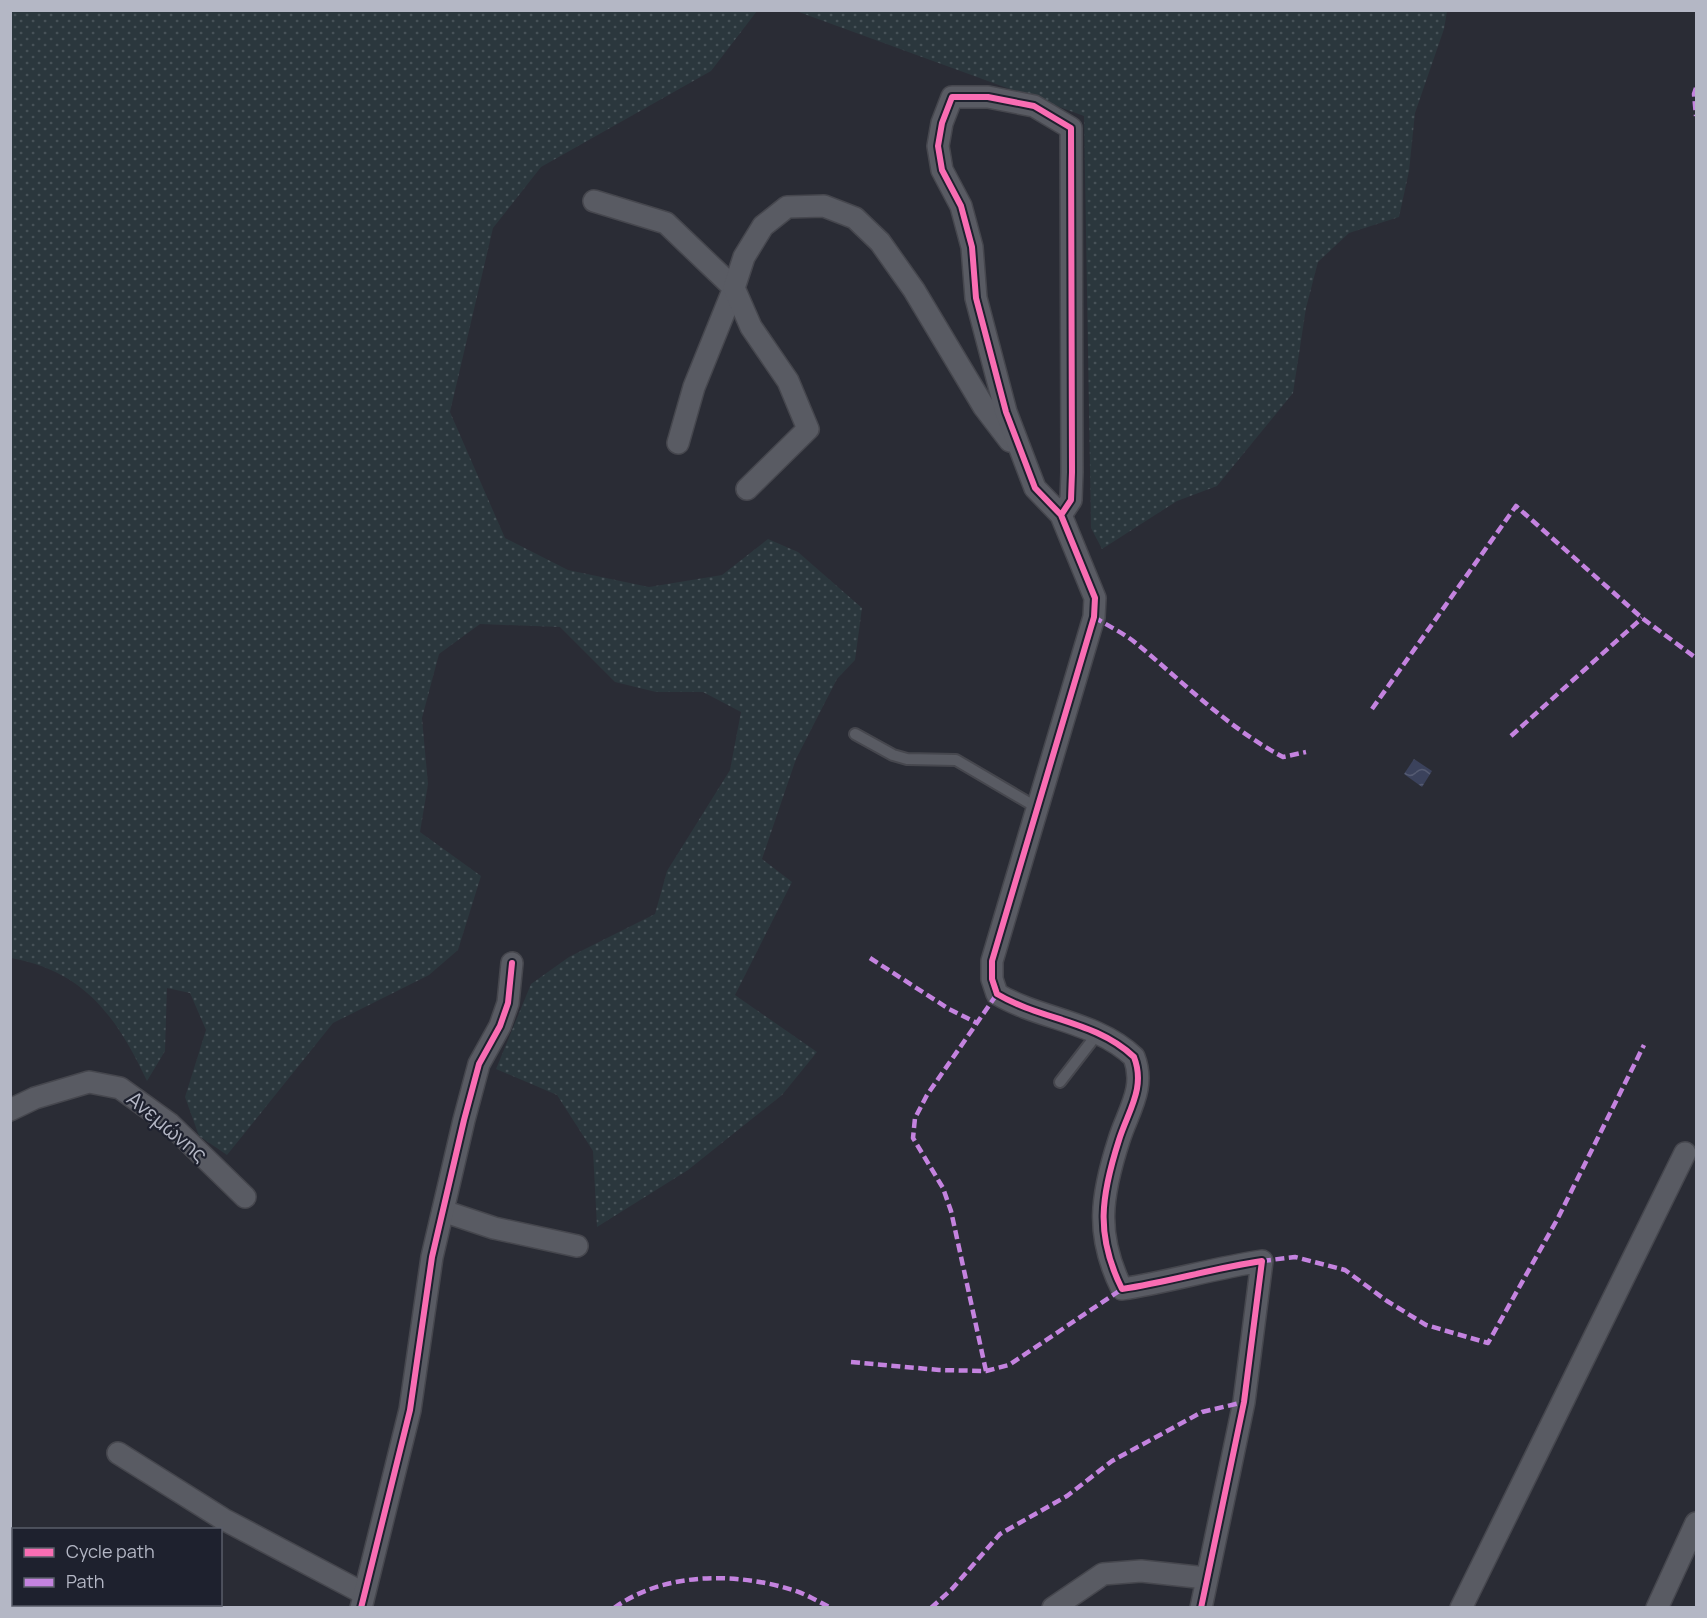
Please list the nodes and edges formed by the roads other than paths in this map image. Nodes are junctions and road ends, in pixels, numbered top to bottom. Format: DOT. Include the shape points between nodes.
graph roads {
  1 [pos="594,201"];
  2 [pos="734,288"];
  3 [pos="678,443"];
  4 [pos="1021,456"];
  5 [pos="747,489"];
  6 [pos="1061,515"];
  7 [pos="855,734"];
  8 [pos="1036,807"];
  9 [pos="512,963"];
  10 [pos="1098,1033"];
  11 [pos="1060,1082"];
  12 [pos="10,1110"];
  13 [pos="1685,1153"];
  14 [pos="245,1197"];
  15 [pos="443,1211"];
  16 [pos="577,1246"];
  17 [pos="118,1453"];
  18 [pos="1696,1523"];
  19 [pos="1206,1578"];
  20 [pos="362,1600"];
  21 [pos="1053,1608"];
  22 [pos="1201,1608"];
  23 [pos="1461,1608"];
  24 [pos="1657,1608"];
  1 -- 2 [label="street" via="666,223"];
  2 -- 3 [label="street" via="694,387"];
  2 -- 4 [label="street" via="744,257 763,226 787,207 824,206 855,218 880,242 908,280 984,407"];
  2 -- 5 [label="street" via="750,327 788,381 808,429"];
  4 -- 6 [label="street" via="1035,488"];
  4 -- 6 [label="street" via="976,298 972,247 961,206 942,170 938,146 952,97 1034,106 1071,128 1072,472 1071,500"];
  6 -- 8 [label="street" via="1095,598 1094,617"];
  7 -- 8 [label="lane" via="907,759 956,760"];
  8 -- 10 [label="street" via="992,961 992,979 997,994 1010,1002"];
  9 -- 15 [label="street" via="508,1003 479,1064"];
  10 -- 11 [label="lane"];
  10 -- 19 [label="street" via="1134,1056 1140,1082 1105,1190 1103,1228 1109,1263 1122,1289 1262,1261 1244,1402"];
  12 -- 14 [label="street, Ανεμώνης" via="89,1082 120,1088 170,1124"];
  13 -- 23 [label="street"];
  15 -- 16 [label="street"];
  15 -- 20 [label="street" via="432,1257 410,1410"];
  17 -- 20 [label="street"];
  18 -- 24 [label="street"];
  19 -- 21 [label="street" via="1141,1571 1103,1574"];
  19 -- 22 [label="street"];
}
